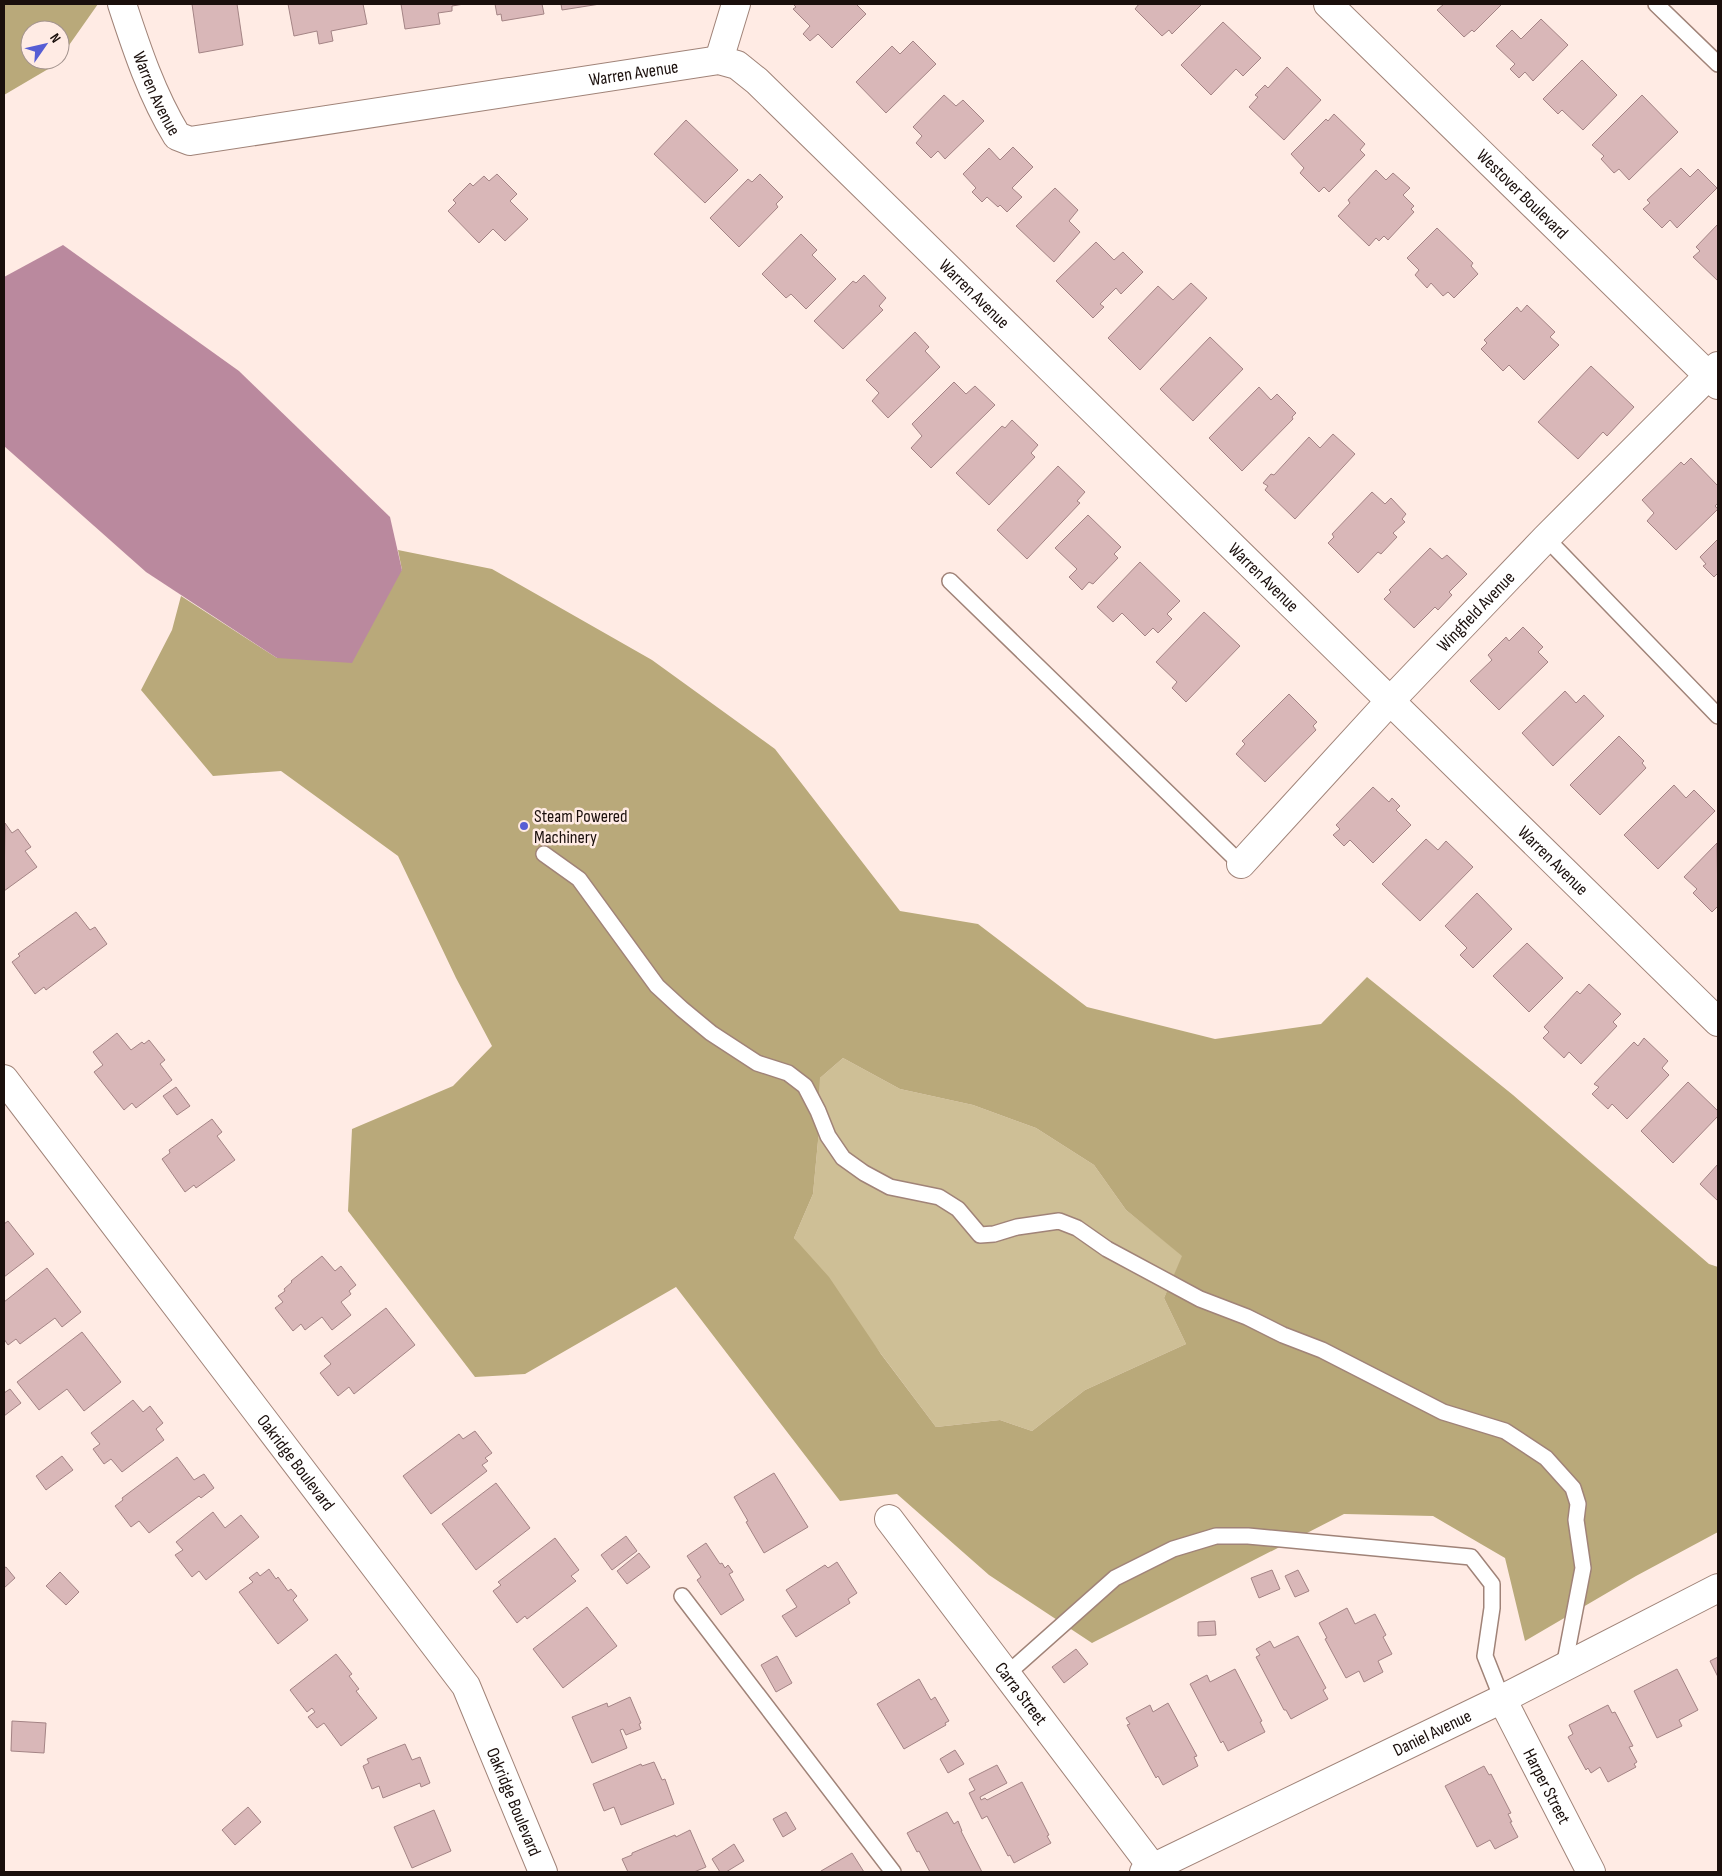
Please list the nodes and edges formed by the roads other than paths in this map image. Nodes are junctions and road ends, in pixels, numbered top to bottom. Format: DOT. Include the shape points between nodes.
graph roads {
  1 [pos="122,4"];
  2 [pos="736,4"];
  3 [pos="1328,4"];
  4 [pos="1656,4"];
  5 [pos="719,60"];
  6 [pos="1718,64"];
  7 [pos="1715,376"];
  8 [pos="1546,538"];
  9 [pos="950,580"];
  10 [pos="1390,701"];
  11 [pos="1718,716"];
  12 [pos="544,854"];
  13 [pos="1241,864"];
  14 [pos="1718,1022"];
  15 [pos="5,1082"];
  16 [pos="889,1519"];
  17 [pos="1718,1588"];
  18 [pos="682,1596"];
  19 [pos="1564,1667"];
  20 [pos="1007,1674"];
  21 [pos="1502,1699"];
  22 [pos="1149,1870"];
  23 [pos="543,1872"];
  24 [pos="893,1872"];
  25 [pos="1591,1872"];
  1 -- 5 [label="street, Warren Avenue" via="144,70 164,116 177,136 190,141"];
  2 -- 5 [label="street"];
  3 -- 7 [label="street, Westover Boulevard"];
  4 -- 6 [label="lane"];
  5 -- 10 [label="street, Warren Avenue" via="737,65 757,81"];
  7 -- 8 [label="street, Wingfield Avenue"];
  8 -- 10 [label="street, Wingfield Avenue"];
  8 -- 11 [label="lane"];
  9 -- 13 [label="lane"];
  10 -- 13 [label="street, Wingfield Avenue"];
  10 -- 14 [label="street, Warren Avenue"];
  12 -- 19 [label="lane" via="579,879 657,986 682,1009 711,1033 757,1063 788,1073 805,1086 828,1136 843,1158 864,1173 890,1187 939,1197 958,1209 980,1235 1059,1221 1077,1228 1107,1249 1200,1299 1322,1350 1443,1412 1506,1431 1546,1458 1573,1488 1578,1504 1576,1520 1583,1568"];
  15 -- 23 [label="street, Oakridge Boulevard" via="466,1686"];
  16 -- 20 [label="street, Carra Street"];
  17 -- 19 [label="street, Daniel Avenue"];
  18 -- 24 [label="lane"];
  19 -- 21 [label="street, Daniel Avenue"];
  20 -- 21 [label="lane" via="1115,1578 1173,1549 1216,1536 1248,1536 1471,1557 1492,1584 1485,1656"];
  20 -- 22 [label="street, Carra Street"];
  21 -- 22 [label="street, Daniel Avenue"];
  21 -- 25 [label="street, Harper Street"];
}
